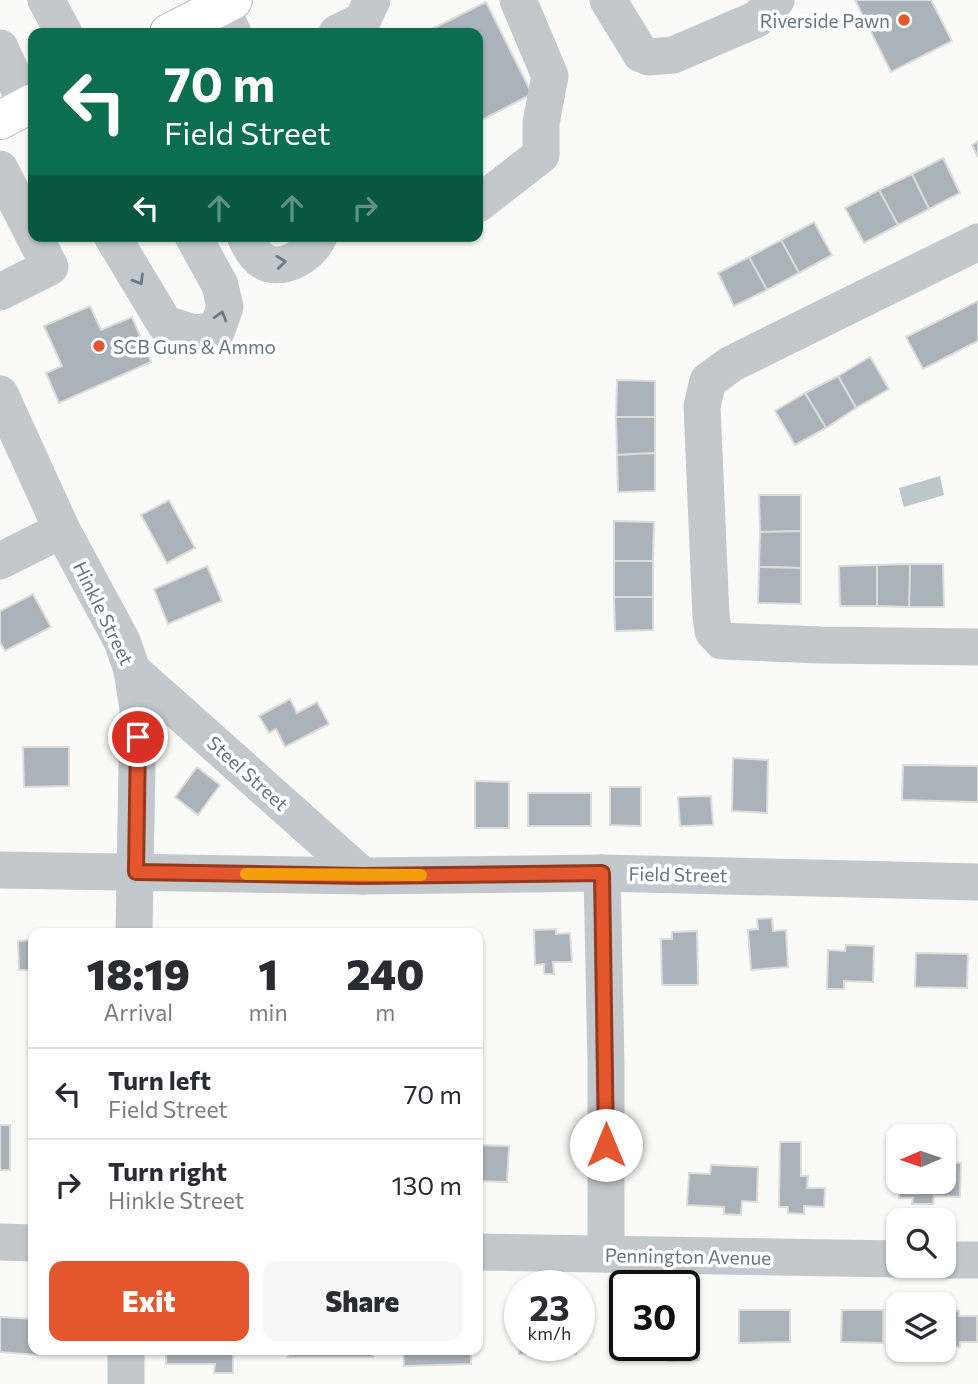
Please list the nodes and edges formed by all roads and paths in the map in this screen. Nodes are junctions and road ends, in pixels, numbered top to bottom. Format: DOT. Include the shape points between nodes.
graph roads {
  1 [pos="46,0"];
  2 [pos="372,0"];
  3 [pos="518,0"];
  4 [pos="608,0"];
  5 [pos="776,0"];
  6 [pos="229,13"];
  7 [pos="61,28"];
  8 [pos="184,28"];
  9 [pos="347,28"];
  10 [pos="0,48"];
  11 [pos="20,110"];
  12 [pos="0,169"];
  13 [pos="483,200"];
  14 [pos="28,223"];
  15 [pos="38,242"];
  16 [pos="116,242"];
  17 [pos="196,242"];
  18 [pos="249,242"];
  19 [pos="316,242"];
  20 [pos="978,242"];
  21 [pos="0,292"];
  22 [pos="0,394"];
  23 [pos="62,530"];
  24 [pos="0,561"];
  25 [pos="978,647"];
  26 [pos="132,670"];
  27 [pos="0,870"];
  28 [pos="136,872"];
  29 [pos="602,873"];
  30 [pos="363,876"];
  31 [pos="978,882"];
  32 [pos="134,928"];
  33 [pos="0,1242"];
  34 [pos="28,1243"];
  35 [pos="483,1252"];
  36 [pos="606,1254"];
  37 [pos="886,1259"];
  38 [pos="956,1260"];
  39 [pos="978,1261"];
  40 [pos="126,1355"];
  41 [pos="125,1384"];
  1 -- 7 [label="street"];
  2 -- 9 [label="street" via="362,21"];
  3 -- 13 [label="street" via="550,76 541,123 541,155"];
  4 -- 5 [label="street" via="641,54 649,57 673,55 757,19"];
  6 -- 8 [label="main road"];
  10 -- 11 [label="street"];
  12 -- 14 [label="street"];
  15 -- 21 [label="street" via="50,267"];
  16 -- 17 [label="street, one-way" via="165,324 194,333 217,330 225,307 220,285"];
  18 -- 19 [label="street, one-way" via="260,260 271,264 299,259"];
  20 -- 25 [label="street" via="731,364 708,381 702,406 711,616 713,631 722,640"];
  22 -- 23 [label="street, Hinkle Street"];
  23 -- 24 [label="street"];
  23 -- 26 [label="street, Hinkle Street" via="122,641"];
  26 -- 28 [label="street, Hinkle Street" via="138,709"];
  26 -- 30 [label="street, Steel Street"];
  27 -- 28 [label="street, Field Street"];
  28 -- 30 [label="street, Field Street"];
  28 -- 32 [label="street, Hinkle Street"];
  29 -- 30 [label="street, Field Street"];
  29 -- 31 [label="street, Field Street"];
  29 -- 36 [label="street"];
  33 -- 34 [label="street"];
  35 -- 36 [label="street, Pennington Avenue"];
  36 -- 37 [label="street, Pennington Avenue"];
  38 -- 39 [label="street"];
  40 -- 41 [label="street"];
}
